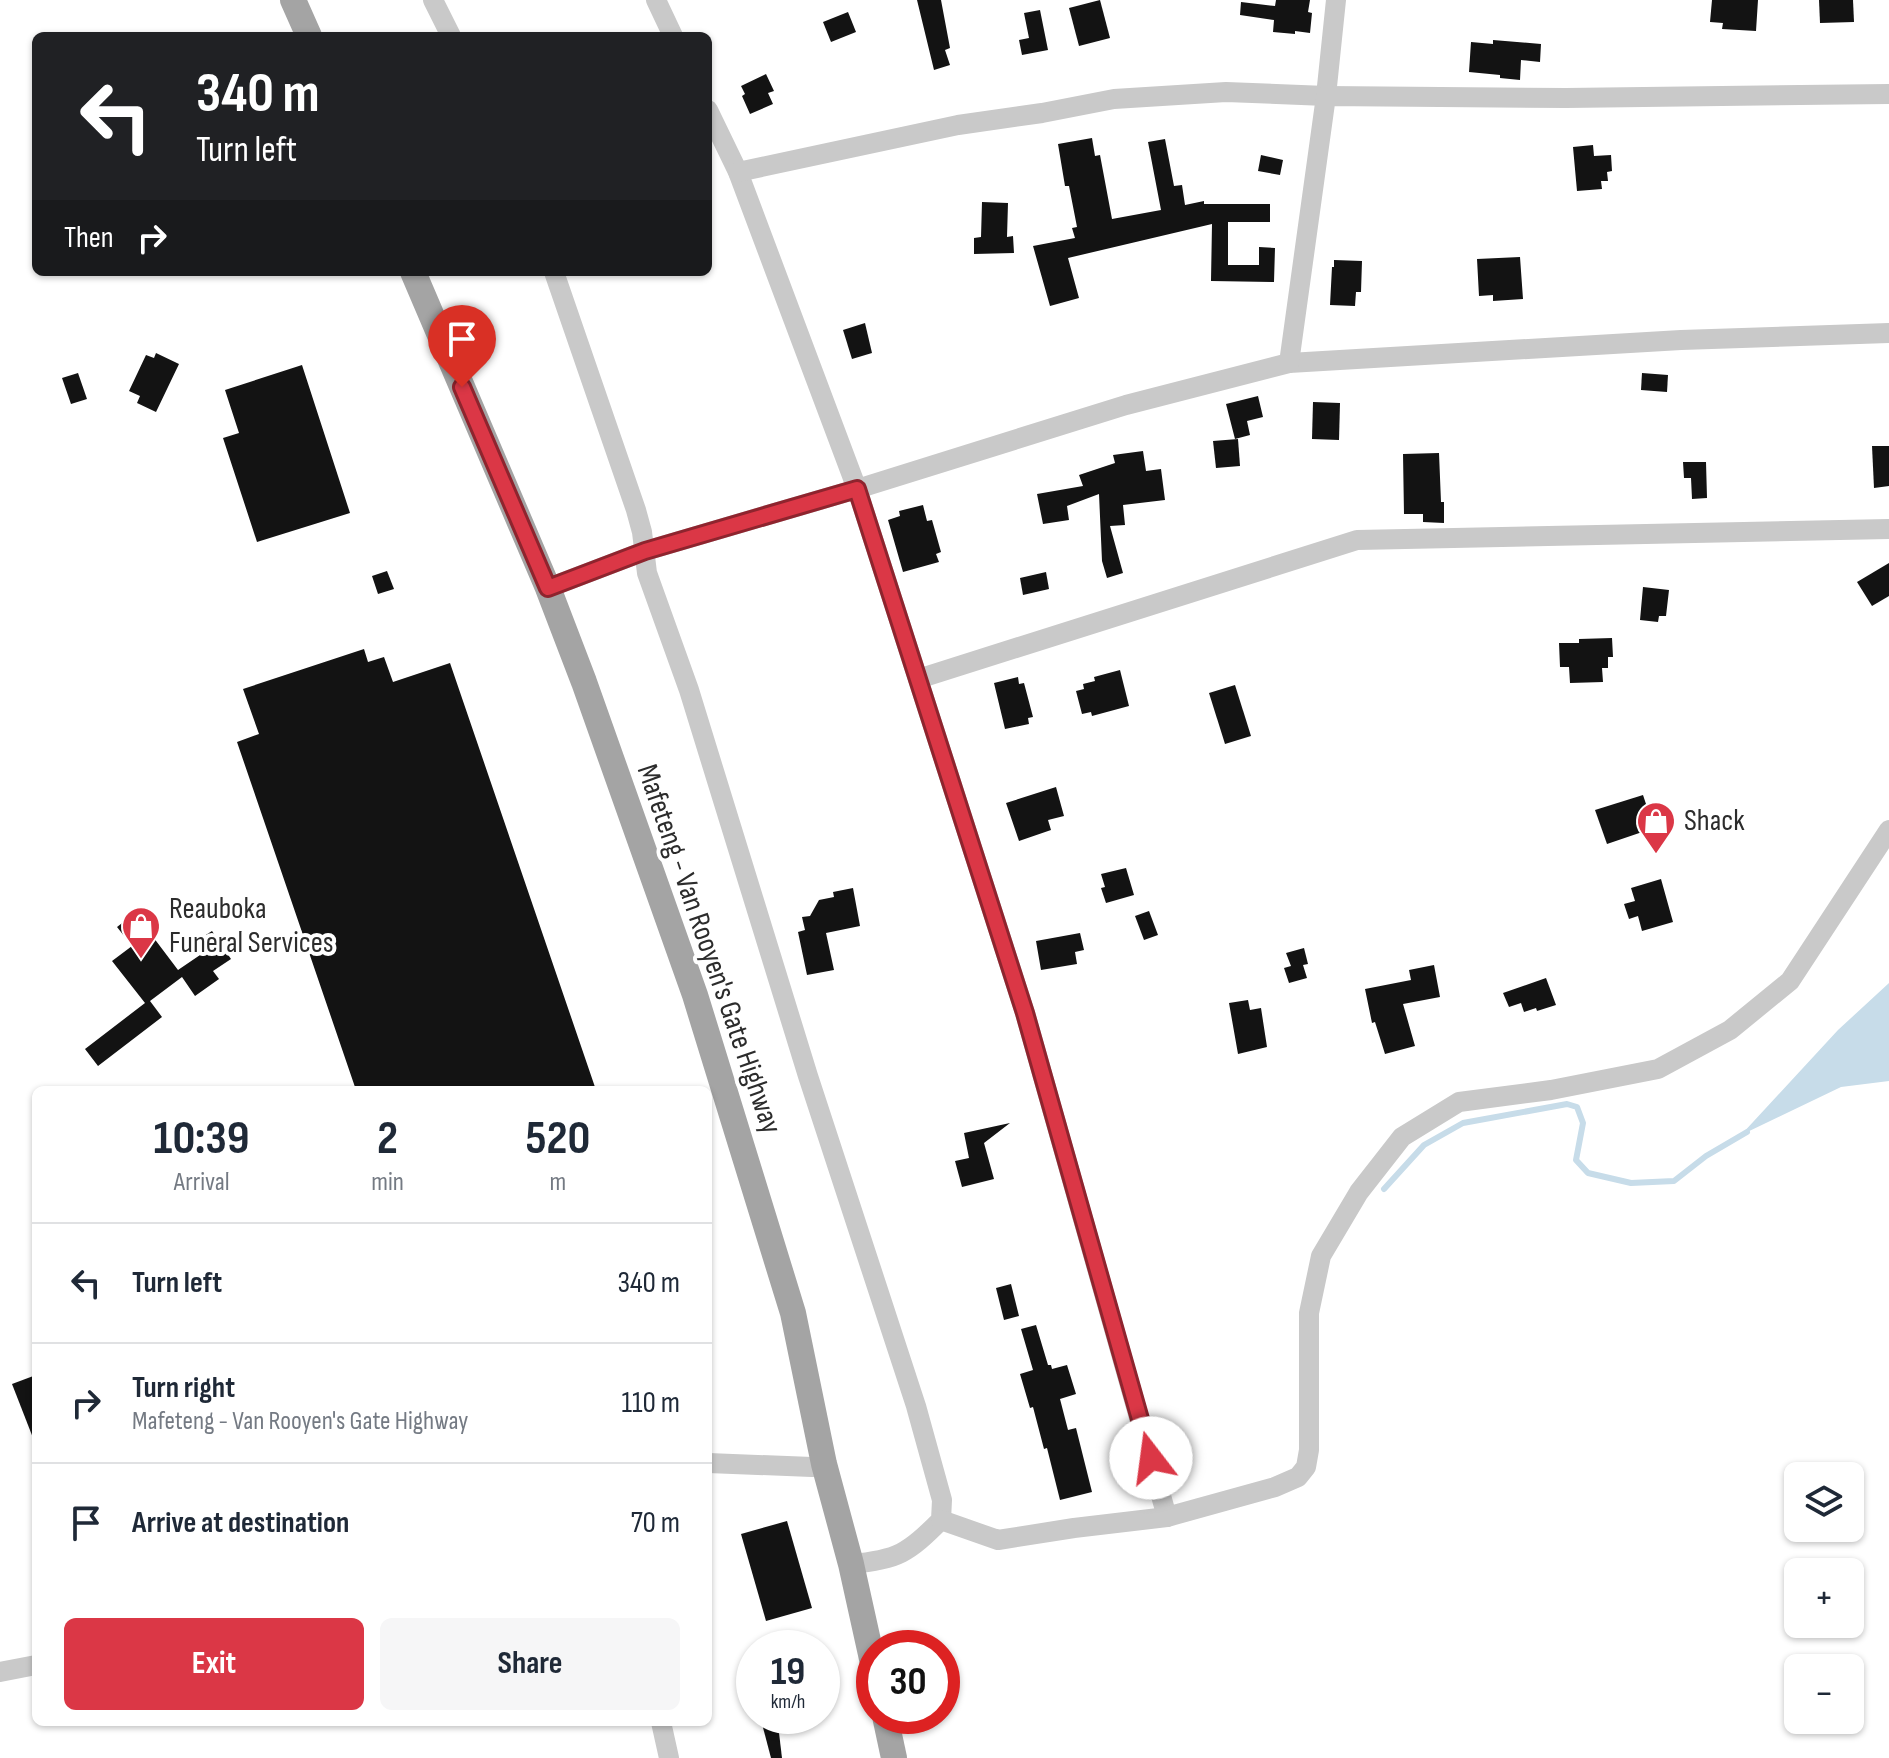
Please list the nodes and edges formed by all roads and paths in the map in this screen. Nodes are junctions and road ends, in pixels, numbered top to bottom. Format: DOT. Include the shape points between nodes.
graph roads {
  1 [pos="293,0"];
  2 [pos="433,0"];
  3 [pos="656,0"];
  4 [pos="1336,0"];
  5 [pos="307,32"];
  6 [pos="449,32"];
  7 [pos="671,32"];
  8 [pos="1889,94"];
  9 [pos="1326,96"];
  10 [pos="712,118"];
  11 [pos="738,172"];
  12 [pos="415,276"];
  13 [pos="555,276"];
  14 [pos="1889,333"];
  15 [pos="1289,363"];
  16 [pos="857,489"];
  17 [pos="1889,529"];
  18 [pos="645,551"];
  19 [pos="548,588"];
  20 [pos="918,679"];
  21 [pos="1889,830"];
  22 [pos="712,1463"];
  23 [pos="824,1464"];
  24 [pos="1167,1517"];
  25 [pos="941,1520"];
  26 [pos="851,1564"];
  27 [pos="866,1630"];
  28 [pos="32,1666"];
  29 [pos="0,1672"];
  30 [pos="662,1726"];
  31 [pos="889,1734"];
  32 [pos="669,1758"];
  33 [pos="894,1758"];
  1 -- 5 [label="main road"];
  2 -- 6 [label="street"];
  3 -- 7 [label="street"];
  4 -- 9 [label="street"];
  8 -- 9 [label="street"];
  9 -- 11 [label="street" via="1226,92 1114,99 958,125"];
  9 -- 15 [label="street"];
  10 -- 11 [label="street"];
  11 -- 16 [label="street"];
  12 -- 19 [label="main road, Mafeteng - Van Rooyen's Gate Highway"];
  13 -- 18 [label="street" via="636,510"];
  14 -- 15 [label="street"];
  15 -- 16 [label="street" via="1126,405"];
  16 -- 18 [label="street"];
  16 -- 20 [label="street"];
  17 -- 20 [label="street" via="1357,540"];
  18 -- 19 [label="street"];
  18 -- 25 [label="street" via="647,573 689,690 916,1406 942,1500"];
  19 -- 23 [label="main road, Mafeteng - Van Rooyen's Gate Highway" via="695,995 793,1313"];
  20 -- 24 [label="street" via="1025,1013"];
  21 -- 24 [label="street" via="1790,981 1730,1030 1658,1069 1459,1102 1402,1137 1359,1192 1321,1256 1309,1313 1306,1467 1298,1477 1275,1487"];
  22 -- 23 [label="street"];
  23 -- 26 [label="main road, Mafeteng - Van Rooyen's Gate Highway"];
  24 -- 25 [label="street" via="998,1540"];
  25 -- 26 [label="street" via="915,1547 883,1562"];
  26 -- 27 [label="main road, Mafeteng - Van Rooyen's Gate Highway"];
  28 -- 29 [label="street"];
  30 -- 32 [label="street"];
  31 -- 33 [label="main road"];
}
